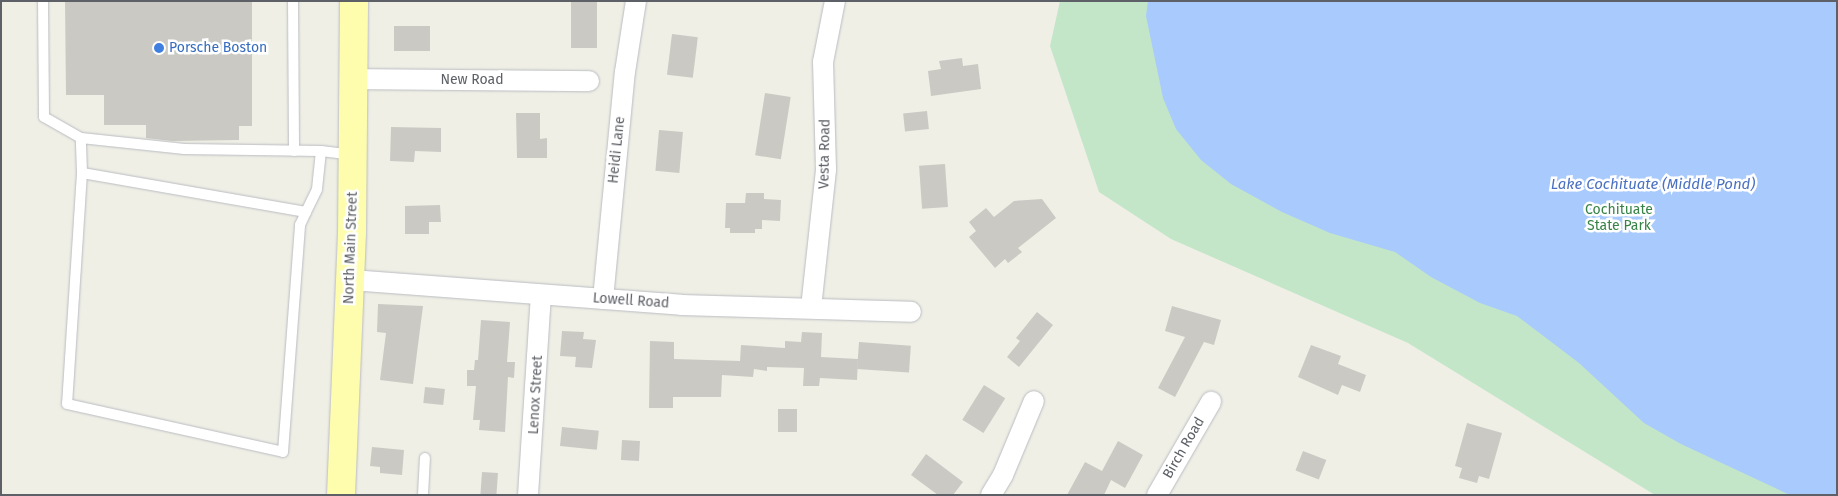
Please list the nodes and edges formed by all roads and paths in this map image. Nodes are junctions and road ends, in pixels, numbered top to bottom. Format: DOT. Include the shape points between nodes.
graph roads {
  1 [pos="43,1"];
  2 [pos="293,1"];
  3 [pos="354,1"];
  4 [pos="636,1"];
  5 [pos="835,1"];
  6 [pos="354,78"];
  7 [pos="589,81"];
  8 [pos="81,138"];
  9 [pos="294,151"];
  10 [pos="321,151"];
  11 [pos="354,155"];
  12 [pos="82,173"];
  13 [pos="306,212"];
  14 [pos="351,280"];
  15 [pos="541,295"];
  16 [pos="602,299"];
  17 [pos="811,308"];
  18 [pos="911,312"];
  19 [pos="1034,401"];
  20 [pos="1211,402"];
  21 [pos="425,458"];
  22 [pos="341,495"];
  23 [pos="423,495"];
  24 [pos="528,495"];
  25 [pos="991,495"];
  26 [pos="1158,495"];
  1 -- 8 [label="lane" via="44,117"];
  2 -- 9 [label="lane"];
  3 -- 6 [label="main road, North Main Street"];
  4 -- 16 [label="street, Heidi Lane" via="625,72"];
  5 -- 17 [label="street, Vesta Road" via="823,62 826,169"];
  6 -- 7 [label="street, New Road"];
  6 -- 11 [label="main road, North Main Street"];
  8 -- 9 [label="lane" via="184,149"];
  8 -- 12 [label="lane"];
  9 -- 10 [label="lane"];
  10 -- 11 [label="lane"];
  10 -- 13 [label="lane" via="317,189"];
  11 -- 14 [label="main road, North Main Street"];
  12 -- 13 [label="lane"];
  12 -- 13 [label="lane" via="67,404 283,452 300,225"];
  14 -- 15 [label="street, Lowell Road"];
  14 -- 22 [label="main road, North Main Street"];
  15 -- 16 [label="street, Lowell Road"];
  15 -- 24 [label="street, Lenox Street"];
  16 -- 17 [label="street, Lowell Road"];
  17 -- 18 [label="street, Lowell Road"];
  19 -- 25 [label="street" via="1004,475"];
  20 -- 26 [label="street, Birch Road"];
  21 -- 23 [label="lane"];
}
